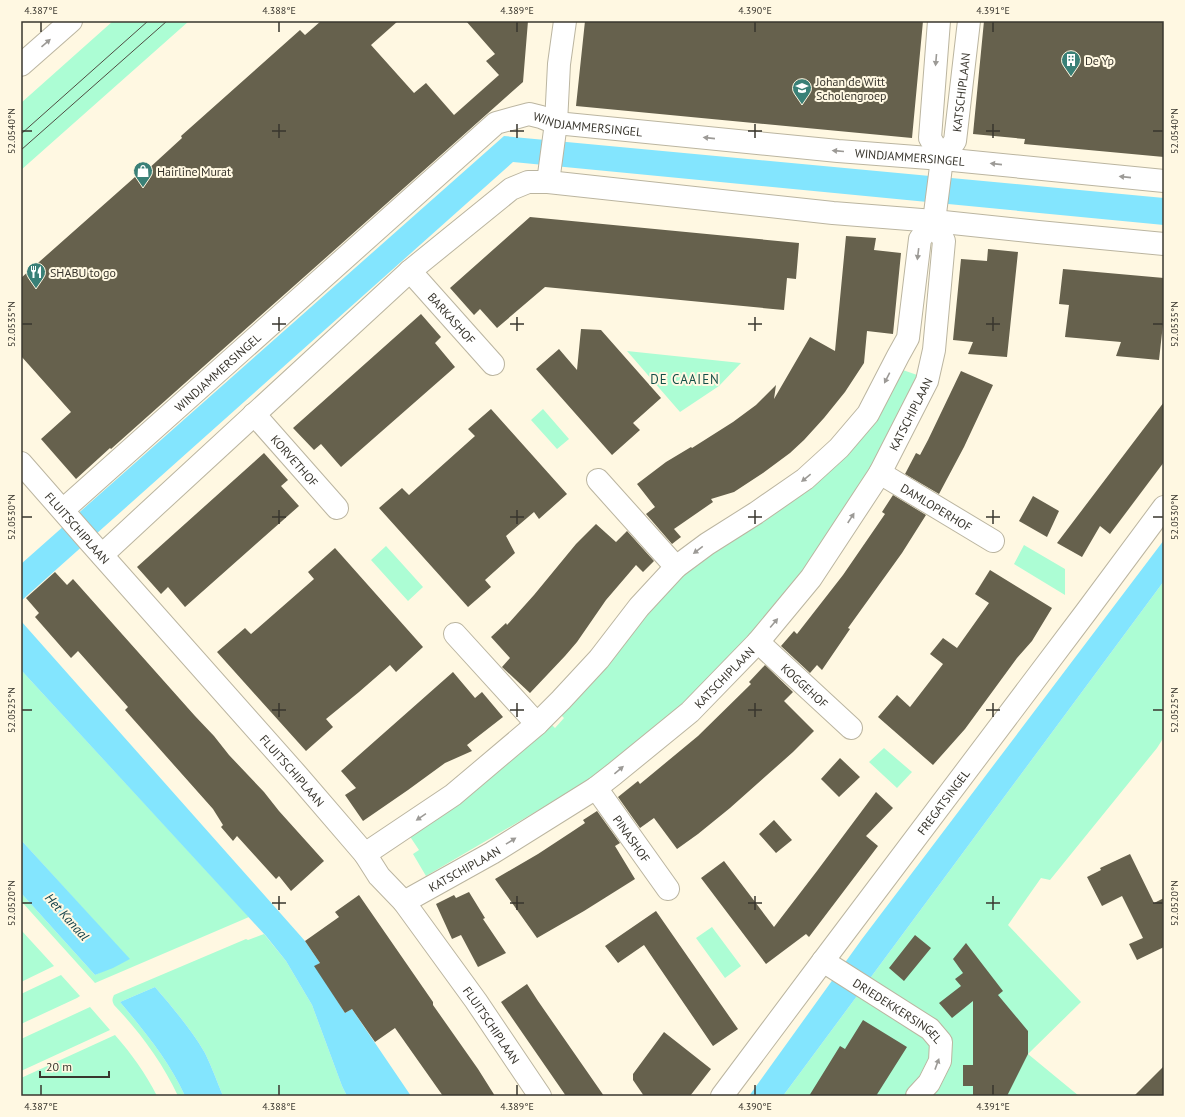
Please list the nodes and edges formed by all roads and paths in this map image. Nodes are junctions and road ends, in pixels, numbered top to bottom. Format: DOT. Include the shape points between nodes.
graph roads {
  1 [pos="71,21"];
  2 [pos="565,21"];
  3 [pos="939,21"];
  4 [pos="969,21"];
  5 [pos="21,65"];
  6 [pos="554,131"];
  7 [pos="941,168"];
  8 [pos="550,175"];
  9 [pos="1164,181"];
  10 [pos="935,213"];
  11 [pos="1164,244"];
  12 [pos="410,271"];
  13 [pos="908,338"];
  14 [pos="934,350"];
  15 [pos="494,364"];
  16 [pos="254,414"];
  17 [pos="21,462"];
  18 [pos="880,473"];
  19 [pos="598,480"];
  20 [pos="337,508"];
  21 [pos="1164,508"];
  22 [pos="66,513"];
  23 [pos="993,541"];
  24 [pos="96,549"];
  25 [pos="676,567"];
  26 [pos="455,634"];
  27 [pos="758,642"];
  28 [pos="537,724"];
  29 [pos="851,728"];
  30 [pos="596,788"];
  31 [pos="365,854"];
  32 [pos="668,889"];
  33 [pos="404,902"];
  34 [pos="825,962"];
  35 [pos="540,1096"];
  36 [pos="722,1096"];
  37 [pos="917,1096"];
  5 -- 1 [label="street, one-way"];
  2 -- 6 [label="street"];
  3 -- 7 [label="street, one-way" via="930,138"];
  4 -- 7 [label="street, KATSCHIPLAAN" via="955,141"];
  7 -- 6 [label="street, WINDJAMMERSINGEL, one-way" via="838,151"];
  6 -- 8 [label="street"];
  6 -- 22 [label="street, WINDJAMMERSINGEL" via="541,116 529,114 496,123"];
  9 -- 7 [label="street, WINDJAMMERSINGEL, one-way"];
  7 -- 10 [label="street, KATSCHIPLAAN"];
  8 -- 10 [label="street" via="838,213"];
  8 -- 12 [label="street" via="511,190"];
  10 -- 11 [label="street" via="1031,232"];
  10 -- 13 [label="street, one-way" via="920,238"];
  10 -- 14 [label="street, KATSCHIPLAAN" via="944,241"];
  12 -- 15 [label="street, BARKASHOF"];
  12 -- 16 [label="street"];
  13 -- 14 [label="street"];
  13 -- 25 [label="street, one-way" via="868,414 839,448 805,479"];
  14 -- 18 [label="street, KATSCHIPLAAN" via="927,381"];
  16 -- 20 [label="street, KORVETHOF"];
  16 -- 24 [label="street" via="157,504"];
  17 -- 22 [label="street, FLUITSCHIPLAAN"];
  18 -- 23 [label="street, DAMLOPERHOF"];
  27 -- 18 [label="street, KATSCHIPLAAN, one-way" via="811,578"];
  19 -- 25 [label="street"];
  21 -- 34 [label="street, FREGATSINGEL"];
  22 -- 24 [label="street, FLUITSCHIPLAAN"];
  24 -- 31 [label="street, FLUITSCHIPLAAN"];
  25 -- 28 [label="street" via="639,607 599,659"];
  26 -- 28 [label="street"];
  27 -- 29 [label="street, KOGGEHOF"];
  30 -- 27 [label="street, KATSCHIPLAAN, one-way" via="690,712"];
  28 -- 31 [label="street, one-way" via="453,795"];
  30 -- 32 [label="street, PINASHOF"];
  33 -- 30 [label="street, KATSCHIPLAAN, one-way" via="492,853"];
  31 -- 33 [label="street, FLUITSCHIPLAAN" via="379,876"];
  33 -- 35 [label="street, FLUITSCHIPLAAN" via="476,1001"];
  34 -- 36 [label="street, FREGATSINGEL"];
  37 -- 34 [label="street, DRIEDEKKERSINGEL, one-way" via="929,1083 940,1061 941,1042 930,1029"];
}
